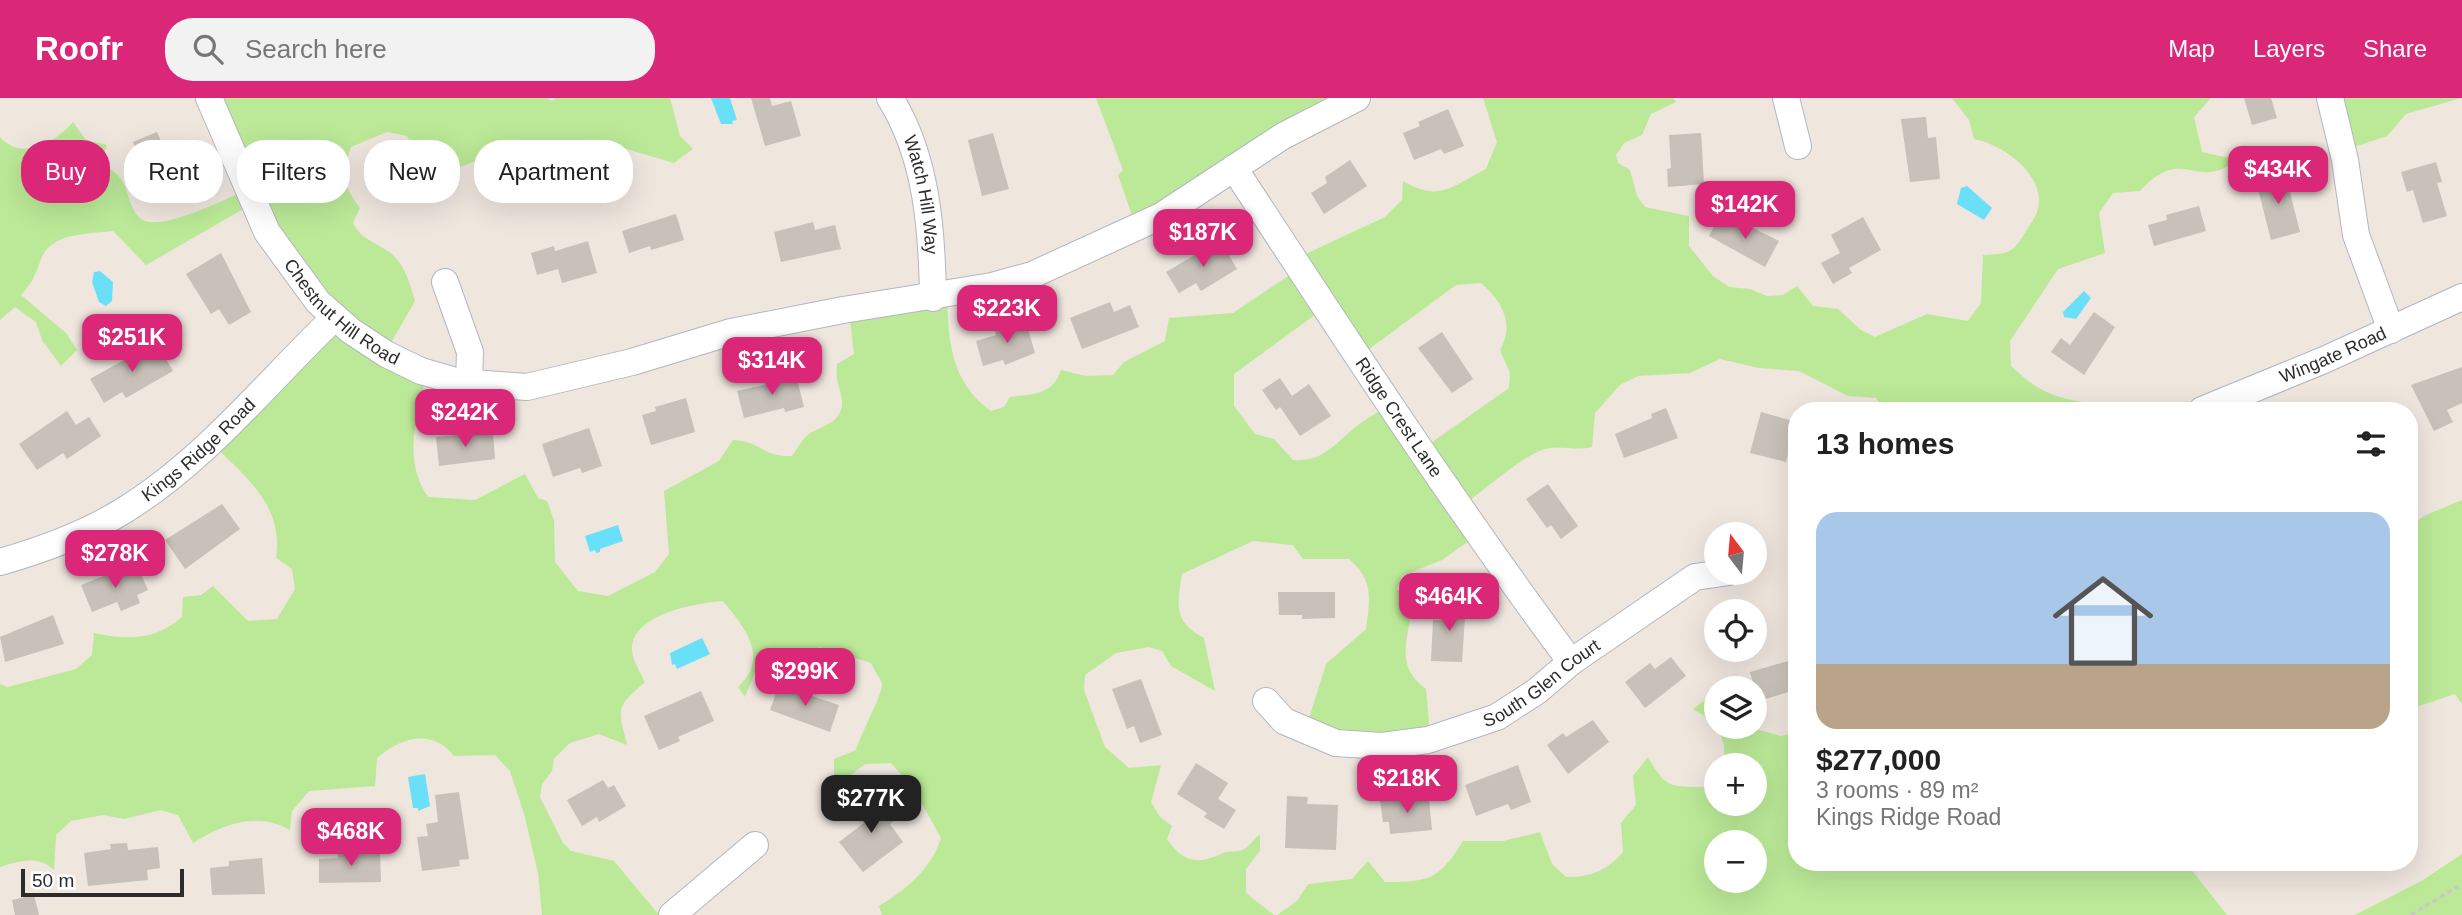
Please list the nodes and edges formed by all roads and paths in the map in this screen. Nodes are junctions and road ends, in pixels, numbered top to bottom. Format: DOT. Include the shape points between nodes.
graph roads {
  1 [pos="209,98"];
  2 [pos="890,98"];
  3 [pos="1357,98"];
  4 [pos="1786,98"];
  5 [pos="2330,98"];
  6 [pos="1798,146"];
  7 [pos="1234,168"];
  8 [pos="444,282"];
  9 [pos="933,298"];
  10 [pos="2462,298"];
  11 [pos="335,317"];
  12 [pos="2391,330"];
  13 [pos="469,383"];
  14 [pos="2221,402"];
  15 [pos="0,562"];
  16 [pos="1704,576"];
  17 [pos="1571,662"];
  18 [pos="1266,701"];
  19 [pos="754,845"];
  20 [pos="2462,884"];
  21 [pos="672,915"];
  22 [pos="2410,915"];
  1 -- 11 [label="street, Chestnut Hill Road" via="267,232 317,302"];
  2 -- 9 [label="street, Watch Hill Way" via="909,132 924,187"];
  3 -- 7 [label="street, Chestnut Hill Road" via="1318,116"];
  4 -- 6 [label="street"];
  5 -- 12 [label="street" via="2356,234"];
  7 -- 9 [label="street, Chestnut Hill Road" via="1161,216 1049,268"];
  7 -- 17 [label="street, Ridge Crest Lane" via="1360,361"];
  8 -- 13 [label="street" via="470,352"];
  9 -- 13 [label="street, Chestnut Hill Road" via="731,332 546,384"];
  10 -- 12 [label="street, Wingate Road"];
  11 -- 13 [label="street, Chestnut Hill Road" via="398,360"];
  11 -- 15 [label="street, Kings Ridge Road" via="226,427 157,487 88,530"];
  12 -- 14 [label="street, Wingate Road"];
  16 -- 17 [label="street, South Glen Court" via="1695,577"];
  17 -- 18 [label="street, South Glen Court" via="1497,718 1405,744 1358,746 1318,738 1284,721"];
  19 -- 21 [label="street"];
  20 -- 22 [label="path"];
}
